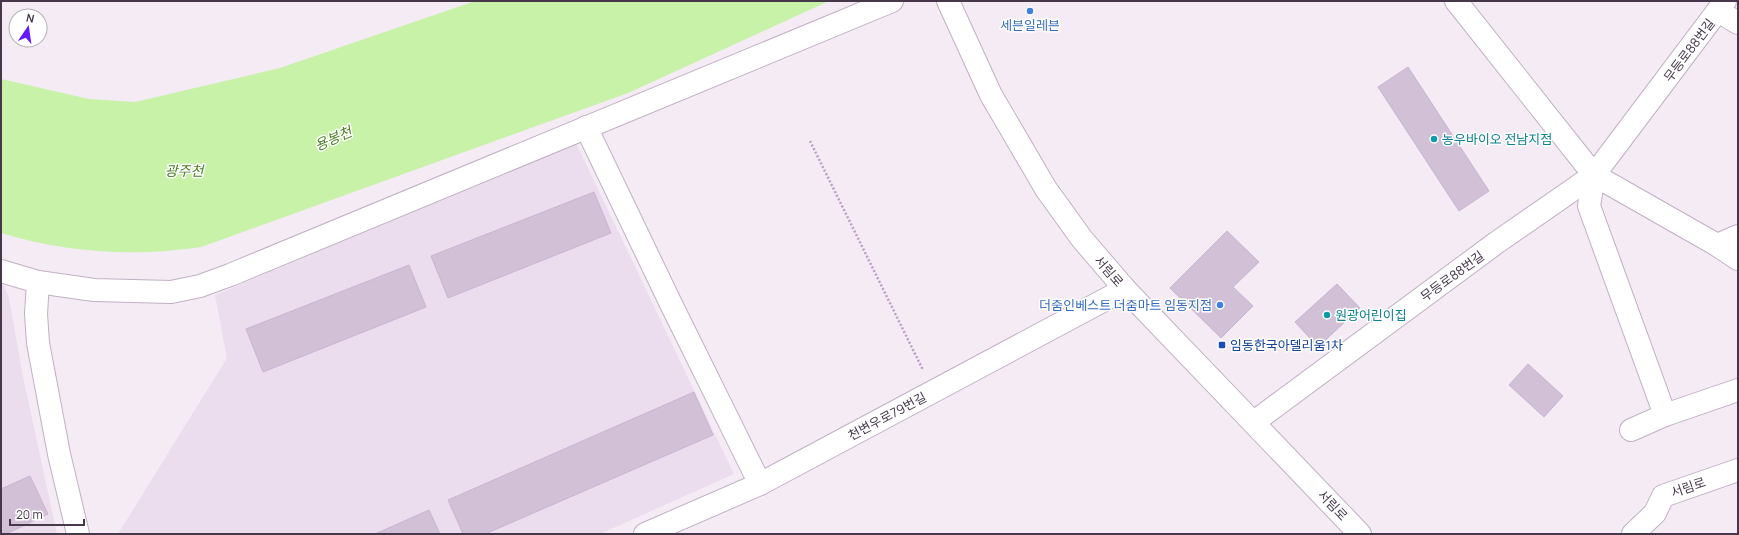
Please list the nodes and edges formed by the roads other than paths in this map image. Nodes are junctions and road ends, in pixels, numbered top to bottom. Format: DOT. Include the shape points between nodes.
graph roads {
  1 [pos="892,1"];
  2 [pos="948,1"];
  3 [pos="1722,6"];
  4 [pos="1461,7"];
  5 [pos="1738,23"];
  6 [pos="586,127"];
  7 [pos="1594,174"];
  8 [pos="1738,236"];
  9 [pos="1717,244"];
  10 [pos="1738,259"];
  11 [pos="1,270"];
  12 [pos="38,282"];
  13 [pos="1125,289"];
  14 [pos="1738,390"];
  15 [pos="1665,415"];
  16 [pos="1254,422"];
  17 [pos="1631,430"];
  18 [pos="1738,470"];
  19 [pos="760,484"];
  20 [pos="78,534"];
  21 [pos="645,534"];
  22 [pos="1360,534"];
  23 [pos="1633,534"];
  1 -- 6 [label="street"];
  2 -- 13 [label="street, 서림로" via="991,95 1046,189 1082,239"];
  3 -- 5 [label="street"];
  3 -- 7 [label="street, 무등로88번길"];
  4 -- 7 [label="street"];
  6 -- 12 [label="street" via="200,286 171,292 138,292 94,290"];
  6 -- 19 [label="street"];
  7 -- 9 [label="street"];
  7 -- 15 [label="street, 무등로88번길" via="1589,206"];
  7 -- 16 [label="street, 무등로88번길" via="1496,243"];
  8 -- 9 [label="street"];
  9 -- 10 [label="street"];
  11 -- 12 [label="street"];
  12 -- 20 [label="street" via="38,344 59,454"];
  13 -- 16 [label="street, 서림로"];
  13 -- 19 [label="street, 천변우로79번길"];
  14 -- 15 [label="street"];
  15 -- 17 [label="street"];
  16 -- 22 [label="street, 서림로"];
  18 -- 23 [label="street, 서림로" via="1663,496 1655,513"];
  19 -- 21 [label="street, 천변우로79번길"];
}
